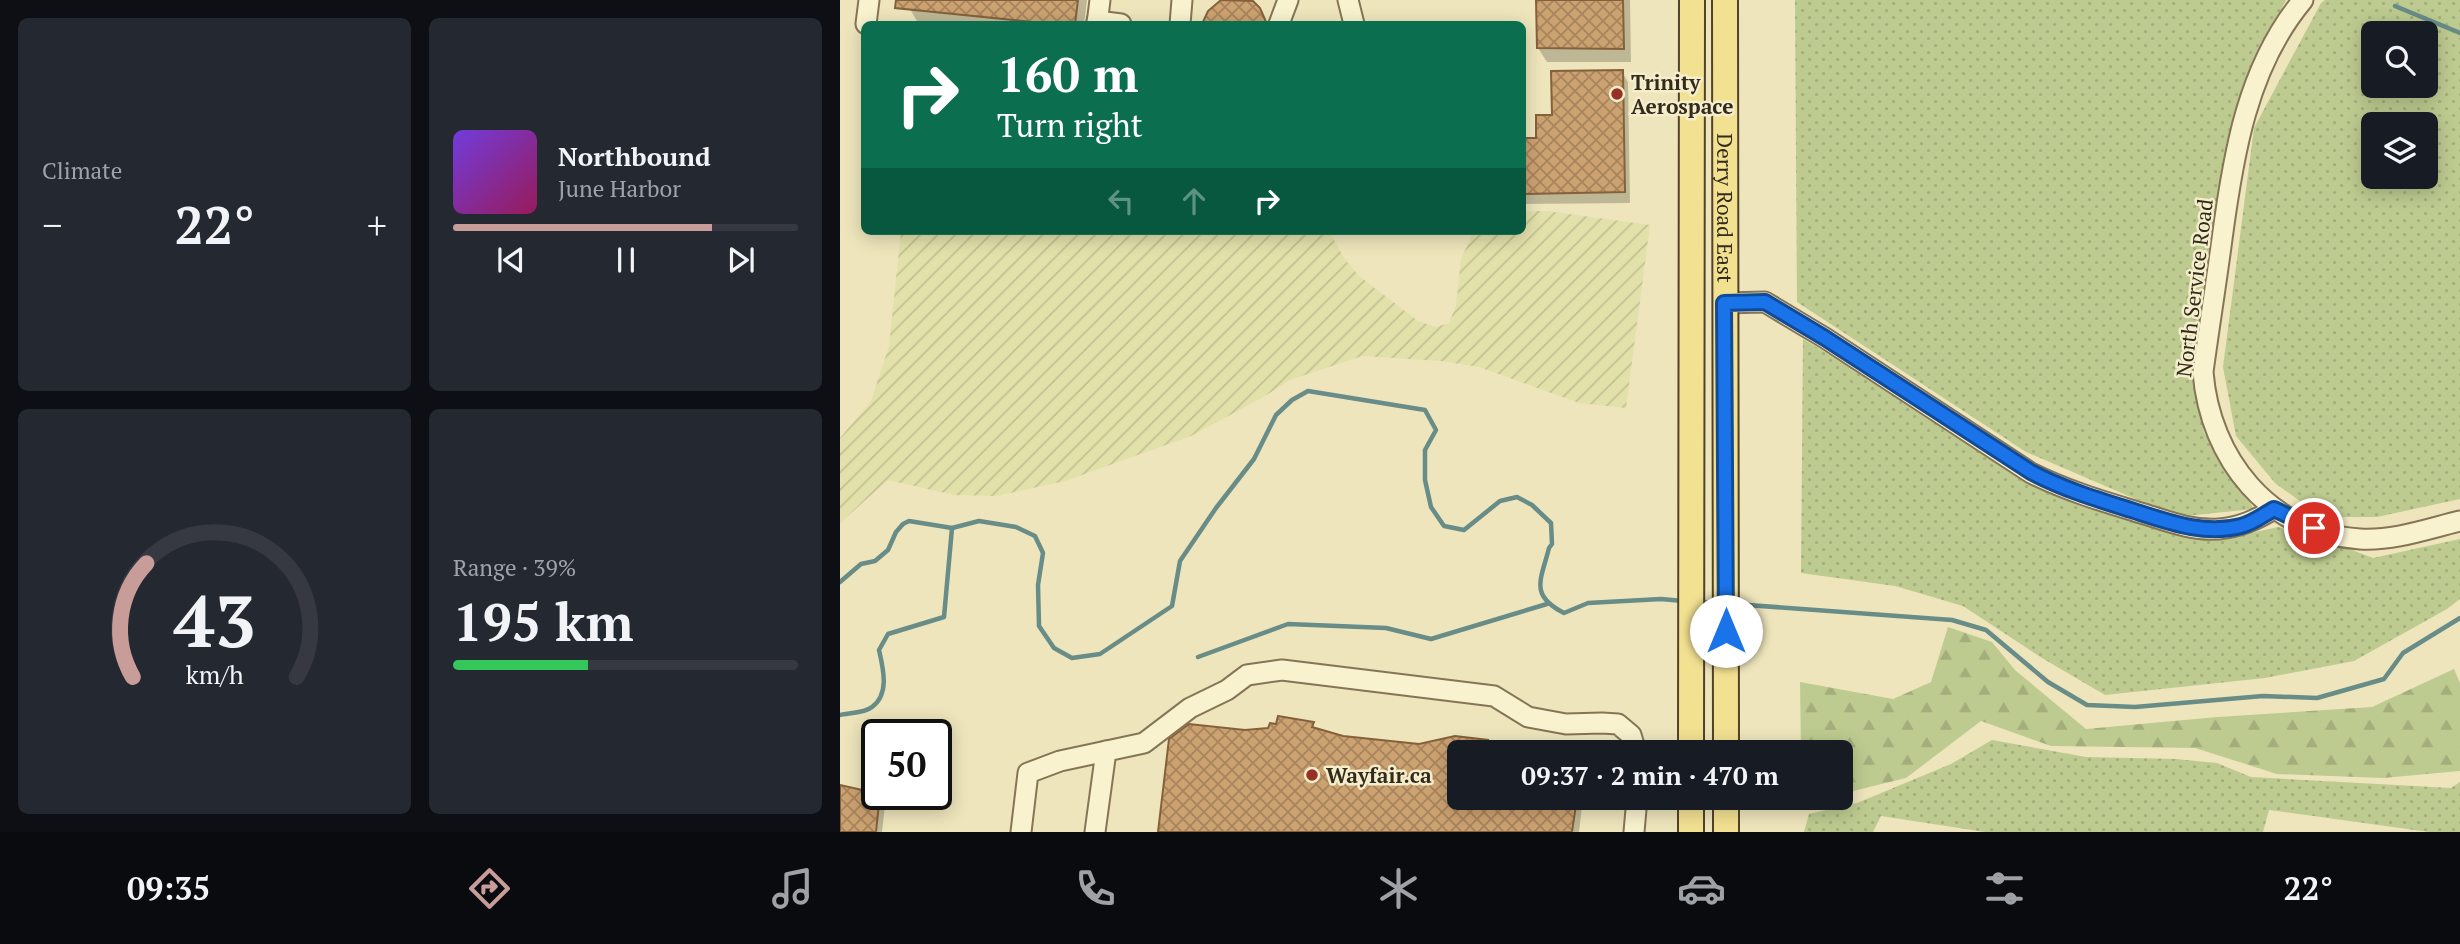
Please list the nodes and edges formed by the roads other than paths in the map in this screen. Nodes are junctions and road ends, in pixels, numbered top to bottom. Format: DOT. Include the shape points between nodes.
graph roads {
  1 [pos="869,0"];
  2 [pos="1100,0"];
  3 [pos="1182,0"];
  4 [pos="1288,0"];
  5 [pos="1348,0"];
  6 [pos="1692,0"];
  7 [pos="1725,0"];
  8 [pos="2303,0"];
  9 [pos="866,21"];
  10 [pos="1097,21"];
  11 [pos="1180,21"];
  12 [pos="1280,21"];
  13 [pos="1353,21"];
  14 [pos="1724,303"];
  15 [pos="2274,509"];
  16 [pos="2460,522"];
  17 [pos="1632,740"];
  18 [pos="1691,740"];
  19 [pos="1726,740"];
  20 [pos="1106,751"];
  21 [pos="1636,810"];
  22 [pos="1691,810"];
  23 [pos="1726,810"];
  24 [pos="1021,832"];
  25 [pos="1095,832"];
  26 [pos="1634,832"];
  27 [pos="1691,832"];
  28 [pos="1726,832"];
  1 -- 9 [label="lane"];
  2 -- 10 [label="lane"];
  3 -- 11 [label="lane"];
  4 -- 12 [label="lane"];
  5 -- 13 [label="lane"];
  6 -- 18 [label="main road, Derry Road East"];
  7 -- 14 [label="main road, Derry Road East"];
  8 -- 15 [label="lane, North Service Road" via="2267,60 2240,129 2203,372 2208,408 2220,440 2244,481"];
  14 -- 15 [label="lane" via="1765,302 2066,490 2190,528 2241,526"];
  14 -- 19 [label="main road, Derry Road East"];
  15 -- 16 [label="lane, North Service Road" via="2328,534 2360,539 2389,538"];
  17 -- 20 [label="lane" via="1618,724 1566,724 1528,717 1494,696 1282,670 1247,675 1190,708 1144,743"];
  20 -- 24 [label="lane" via="1028,773"];
  20 -- 25 [label="lane"];
  21 -- 26 [label="lane"];
  22 -- 27 [label="main road"];
  23 -- 28 [label="main road"];
}
